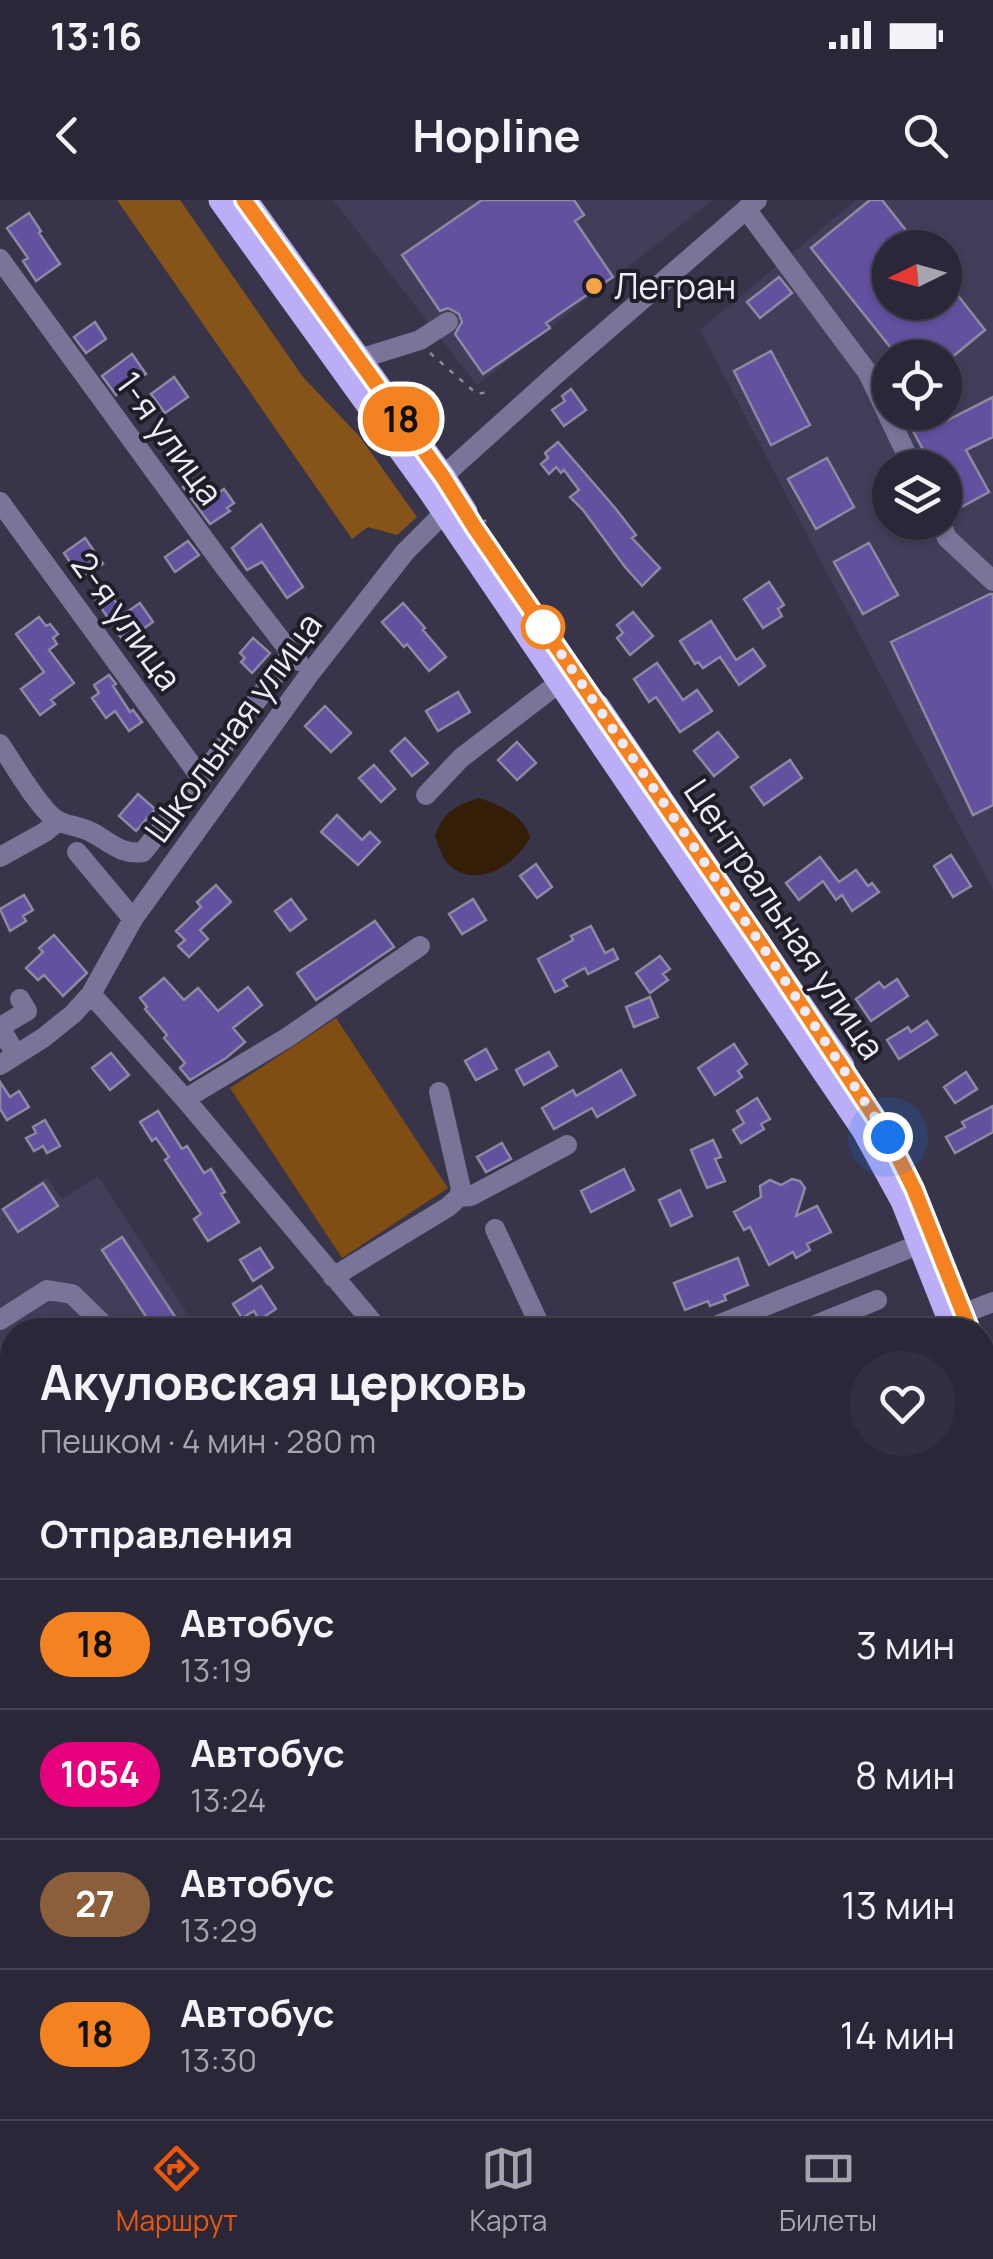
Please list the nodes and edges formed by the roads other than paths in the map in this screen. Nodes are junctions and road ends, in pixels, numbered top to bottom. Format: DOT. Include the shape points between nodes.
graph roads {
  1 [pos="221,200"];
  2 [pos="244,200"];
  3 [pos="752,205"];
  4 [pos="0,259"];
  5 [pos="448,322"];
  6 [pos="360,360"];
  7 [pos="904,450"];
  8 [pos="436,483"];
  9 [pos="0,502"];
  10 [pos="450,519"];
  11 [pos="949,540"];
  12 [pos="993,582"];
  13 [pos="291,653"];
  14 [pos="311,672"];
  15 [pos="560,682"];
  16 [pos="0,744"];
  17 [pos="201,778"];
  18 [pos="426,796"];
  19 [pos="58,821"];
  20 [pos="77,852"];
  21 [pos="0,857"];
  22 [pos="133,919"];
  23 [pos="420,946"];
  24 [pos="91,994"];
  25 [pos="20,998"];
  26 [pos="0,1027"];
  27 [pos="8,1060"];
  28 [pos="439,1092"];
  29 [pos="185,1099"];
  30 [pos="567,1145"];
  31 [pos="459,1198"];
  32 [pos="495,1229"];
  33 [pos="920,1244"];
  34 [pos="333,1277"];
  35 [pos="877,1300"];
  36 [pos="993,1302"];
  37 [pos="3,1318"];
  38 [pos="97,1318"];
  39 [pos="369,1318"];
  40 [pos="536,1318"];
  41 [pos="752,1318"];
  42 [pos="833,1318"];
  43 [pos="957,1318"];
  44 [pos="957,1318"];
  45 [pos="967,1318"];
  1 -- 8 [label="main road"];
  2 -- 6 [label="main road"];
  3 -- 7 [label="street" via="868,374"];
  3 -- 8 [label="street"];
  4 -- 13 [label="street, 1-я улица"];
  5 -- 6 [label="street" via="420,340"];
  6 -- 8 [label="main road"];
  8 -- 10 [label="main road, Центральная улица"];
  8 -- 43 [label="main road, Центральная улица" via="503,569 888,1137 914,1189"];
  9 -- 17 [label="street, 2-я улица"];
  10 -- 14 [label="street, Школьная улица" via="405,552"];
  10 -- 15 [label="main road, Центральная улица"];
  11 -- 12 [label="street"];
  13 -- 14 [label="street, 1-я улица"];
  13 -- 17 [label="street"];
  14 -- 22 [label="street, Школьная улица"];
  15 -- 18 [label="street" via="460,758"];
  15 -- 33 [label="main road, Центральная улица" via="864,1130"];
  16 -- 19 [label="street"];
  17 -- 19 [label="street" via="143,852 114,848 76,824"];
  19 -- 21 [label="street"];
  20 -- 22 [label="street"];
  22 -- 24 [label="street, Школьная улица"];
  23 -- 29 [label="street"];
  24 -- 27 [label="street, Школьная улица"];
  24 -- 29 [label="street"];
  25 -- 26 [label="street" via="27,1012"];
  26 -- 27 [label="street"];
  28 -- 31 [label="street"];
  29 -- 34 [label="street"];
  30 -- 31 [label="street"];
  31 -- 34 [label="street"];
  32 -- 40 [label="street"];
  33 -- 41 [label="street"];
  33 -- 44 [label="main road, Центральная улица"];
  34 -- 39 [label="street"];
  35 -- 42 [label="street"];
  36 -- 45 [label="street"];
  37 -- 38 [label="street" via="47,1290 72,1294"];
}
